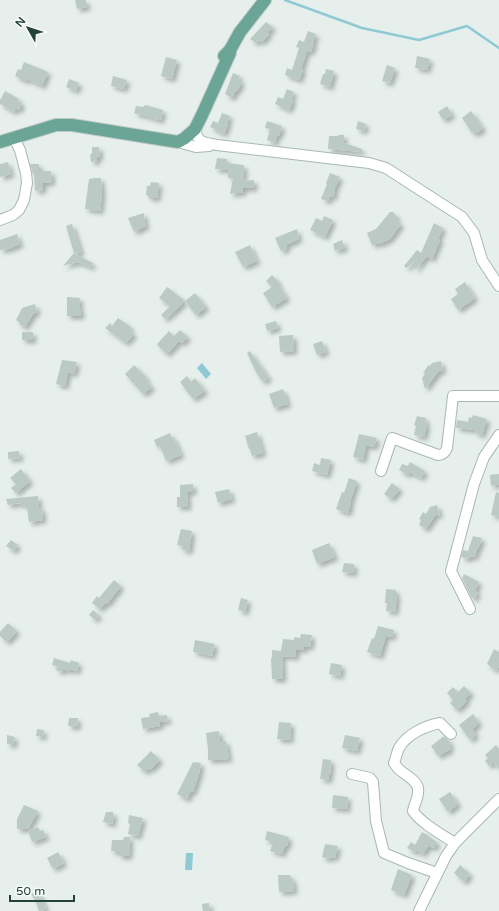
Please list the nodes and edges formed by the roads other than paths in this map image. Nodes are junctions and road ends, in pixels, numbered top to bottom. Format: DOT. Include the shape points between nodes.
graph roads {
  1 [pos="265,0"];
  2 [pos="230,50"];
  3 [pos="195,129"];
  4 [pos="14,138"];
  5 [pos="180,138"];
  6 [pos="0,142"];
  7 [pos="202,142"];
  8 [pos="217,145"];
  9 [pos="0,220"];
  10 [pos="499,286"];
  11 [pos="499,396"];
  12 [pos="499,435"];
  13 [pos="381,471"];
  14 [pos="470,609"];
  15 [pos="450,734"];
  16 [pos="352,774"];
  17 [pos="499,799"];
  18 [pos="455,843"];
  19 [pos="437,874"];
  20 [pos="419,911"];
  1 -- 2 [label="main road" via="240,32"];
  2 -- 3 [label="main road"];
  2 -- 5 [label="main road" via="225,54 199,111"];
  3 -- 5 [label="main road"];
  3 -- 7 [label="street" via="196,136"];
  4 -- 5 [label="main road" via="56,126 72,125 159,139"];
  4 -- 6 [label="main road"];
  4 -- 9 [label="street" via="20,150 27,183 19,210"];
  5 -- 7 [label="street"];
  5 -- 8 [label="street" via="196,147"];
  7 -- 8 [label="street"];
  8 -- 10 [label="street" via="369,163 386,168 462,217 474,233 482,260"];
  11 -- 13 [label="street" via="453,396 445,452 438,455 392,438"];
  12 -- 14 [label="street" via="484,457 474,484 451,571"];
  15 -- 18 [label="street" via="440,723 418,731 399,748 394,763 419,789 413,811 417,817"];
  16 -- 19 [label="street" via="370,778 373,782 376,821 384,853"];
  17 -- 18 [label="street"];
  18 -- 19 [label="street"];
  19 -- 20 [label="street"];
}
